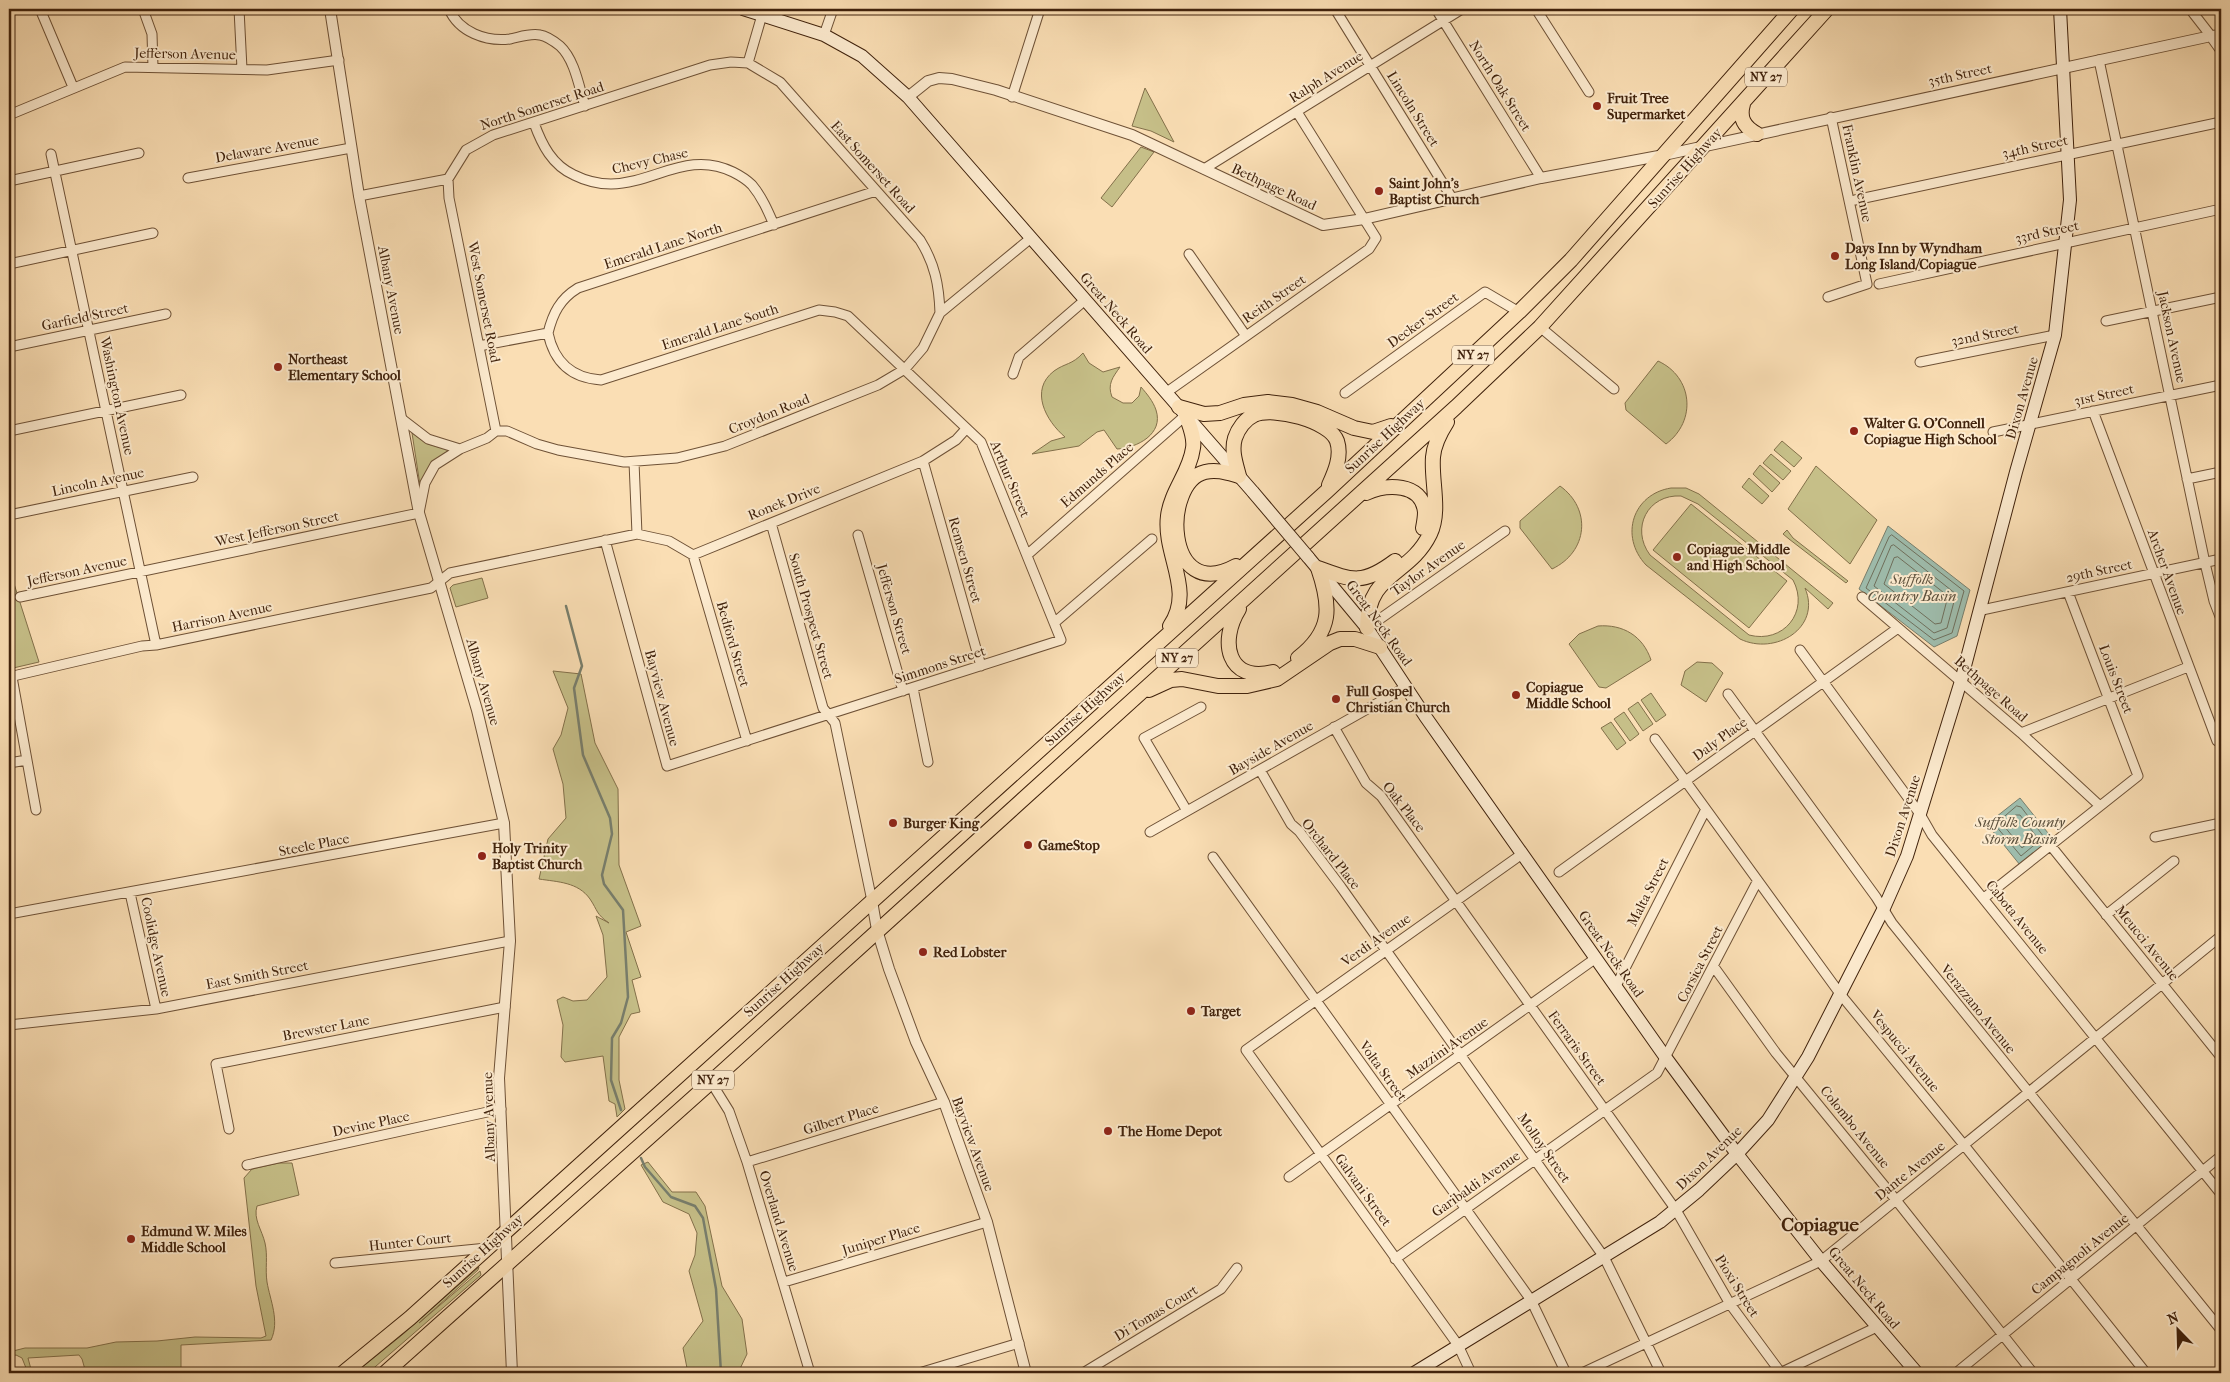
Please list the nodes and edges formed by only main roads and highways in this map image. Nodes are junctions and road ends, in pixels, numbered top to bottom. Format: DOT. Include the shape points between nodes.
graph roads {
  1 [pos="743,9"];
  2 [pos="1792,9"];
  3 [pos="1827,9"];
  4 [pos="2060,9"];
  5 [pos="1742,104"];
  6 [pos="1757,134"];
  7 [pos="1456,407"];
  8 [pos="1182,411"];
  9 [pos="1402,419"];
  10 [pos="1239,476"];
  11 [pos="1327,491"];
  12 [pos="1360,496"];
  13 [pos="1248,560"];
  14 [pos="1318,568"];
  15 [pos="1247,596"];
  16 [pos="1367,628"];
  17 [pos="1161,640"];
  18 [pos="1380,647"];
  19 [pos="1136,695"];
  20 [pos="1737,1154"];
  21 [pos="343,1373"];
  22 [pos="385,1373"];
  23 [pos="1414,1373"];
  24 [pos="1917,1373"];
  1 -- 8 [label="main road, Great Neck Road" via="824,35 862,56 908,97"];
  2 -- 9 [label="highway, Sunrise Highway / NY 27" via="1570,260"];
  3 -- 5 [label="highway, Sunrise Highway / NY 27"];
  4 -- 20 [label="main road, Dixon Avenue" via="2070,200 2055,335 2016,472 1982,610 1907,856 1884,908 1796,1077 1768,1120"];
  5 -- 6 [label="highway" via="1744,122"];
  5 -- 7 [label="highway, Sunrise Highway / NY 27" via="1540,327"];
  7 -- 12 [label="highway, Sunrise Highway / NY 27"];
  7 -- 16 [label="highway" via="1438,437 1433,457 1431,531 1421,549 1372,597 1367,612"];
  8 -- 9 [label="highway" via="1220,413 1268,402 1292,404 1373,432"];
  8 -- 10 [label="main road, Great Neck Road"];
  8 -- 17 [label="highway" via="1193,436 1193,448 1174,492 1168,516 1168,540 1181,603"];
  9 -- 11 [label="highway, Sunrise Highway / NY 27"];
  10 -- 11 [label="highway" via="1234,455 1235,439 1241,425 1254,414 1294,415 1328,428 1337,440 1336,468"];
  10 -- 13 [label="highway" via="1220,471 1204,472 1193,480 1176,518 1177,540 1184,557 1195,570 1210,575"];
  10 -- 14 [label="main road, Great Neck Road, bridge"];
  11 -- 13 [label="highway, Sunrise Highway / NY 27"];
  12 -- 14 [label="highway" via="1390,486 1405,488 1417,496 1425,511 1423,528 1415,543 1383,571 1366,578 1350,580"];
  12 -- 15 [label="highway, Sunrise Highway / NY 27"];
  13 -- 17 [label="highway, Sunrise Highway / NY 27"];
  14 -- 15 [label="highway" via="1326,589 1329,611 1321,632 1305,652 1289,665 1272,672 1258,675 1244,671 1233,660 1227,645 1232,621"];
  14 -- 16 [label="main road, Great Neck Road"];
  15 -- 19 [label="highway, Sunrise Highway / NY 27"];
  16 -- 18 [label="main road, Great Neck Road"];
  17 -- 21 [label="highway, Sunrise Highway / NY 27" via="410,1318"];
  18 -- 19 [label="highway" via="1355,639 1340,639 1277,679 1247,686 1171,680"];
  18 -- 20 [label="main road, Great Neck Road" via="1522,854"];
  19 -- 22 [label="highway, Sunrise Highway / NY 27"];
  20 -- 23 [label="main road, Dixon Avenue" via="1676,1210"];
  20 -- 24 [label="main road, Great Neck Road"];
}
